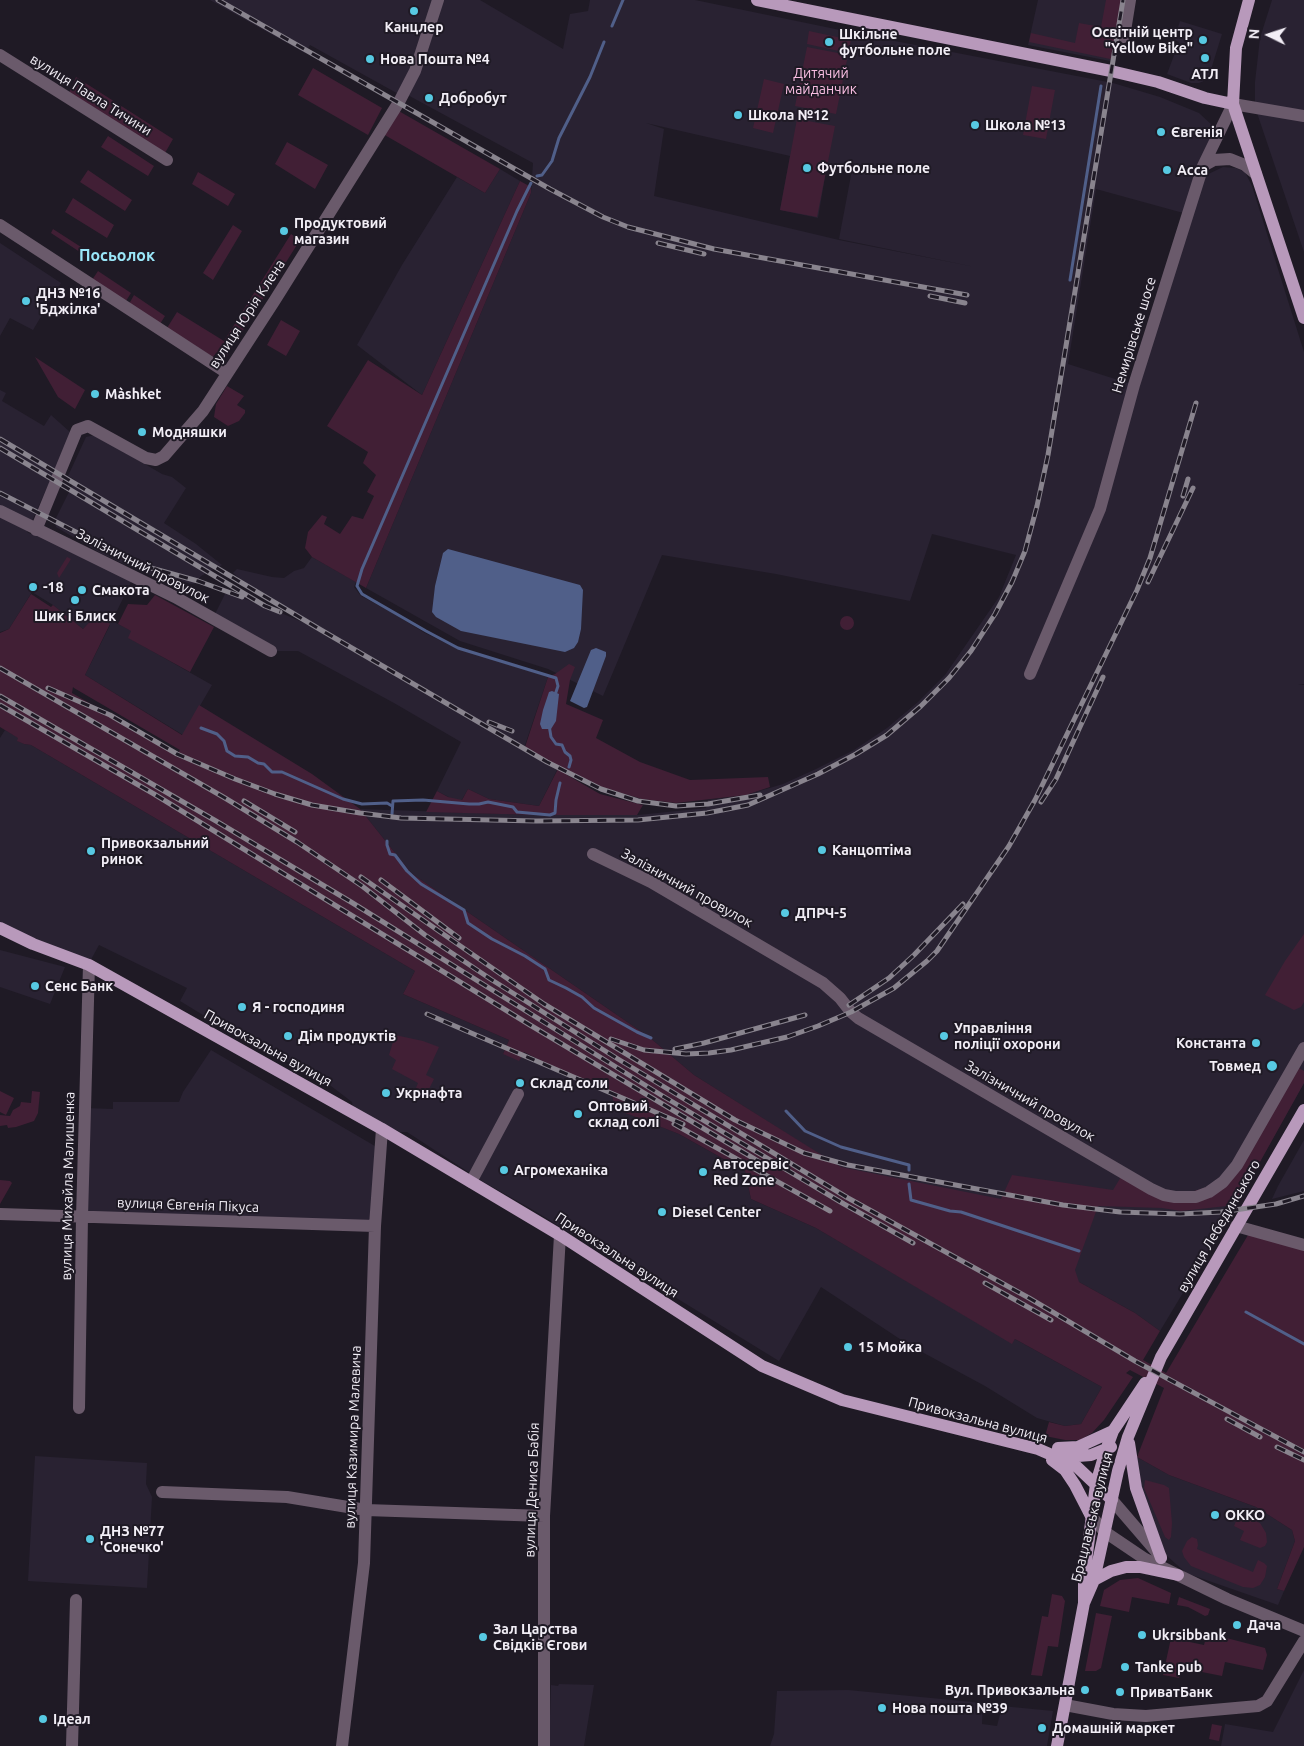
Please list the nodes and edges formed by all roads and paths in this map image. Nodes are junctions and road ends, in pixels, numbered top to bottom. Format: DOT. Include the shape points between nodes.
graph roads {
  1 [pos="438,0"];
  2 [pos="757,0"];
  3 [pos="1130,0"];
  4 [pos="1249,0"];
  5 [pos="1124,37"];
  6 [pos="0,55"];
  7 [pos="1233,104"];
  8 [pos="1304,116"];
  9 [pos="167,160"];
  10 [pos="1202,166"];
  11 [pos="1256,174"];
  12 [pos="0,225"];
  13 [pos="1304,318"];
  14 [pos="227,373"];
  15 [pos="0,511"];
  16 [pos="36,530"];
  17 [pos="271,651"];
  18 [pos="1030,674"];
  19 [pos="593,854"];
  20 [pos="0,928"];
  21 [pos="0,935"];
  22 [pos="33,944"];
  23 [pos="89,965"];
  24 [pos="1304,1048"];
  25 [pos="518,1094"];
  26 [pos="1304,1110"];
  27 [pos="382,1129"];
  28 [pos="471,1182"];
  29 [pos="0,1214"];
  30 [pos="82,1217"];
  31 [pos="375,1226"];
  32 [pos="1236,1226"];
  33 [pos="560,1235"];
  34 [pos="1304,1245"];
  35 [pos="1161,1358"];
  36 [pos="79,1408"];
  37 [pos="1113,1430"];
  38 [pos="1128,1437"];
  39 [pos="1038,1449"];
  40 [pos="1106,1450"];
  41 [pos="1096,1484"];
  42 [pos="162,1492"];
  43 [pos="1112,1500"];
  44 [pos="366,1510"];
  45 [pos="544,1516"];
  46 [pos="1091,1516"];
  47 [pos="1105,1532"];
  48 [pos="1162,1558"];
  49 [pos="1178,1575"];
  50 [pos="1094,1580"];
  51 [pos="76,1600"];
  52 [pos="1084,1603"];
  53 [pos="1304,1631"];
  54 [pos="1304,1641"];
  55 [pos="1065,1706"];
  56 [pos="72,1746"];
  57 [pos="342,1746"];
  58 [pos="544,1746"];
  59 [pos="1057,1746"];
  1 -- 14 [label="street, вулиця Юрія Клена" via="415,71 402,96"];
  2 -- 7 [label="main road" via="1111,71"];
  3 -- 5 [label="street"];
  4 -- 7 [label="main road, Немирівське шосе" via="1236,48"];
  6 -- 9 [label="street, вулиця Павла Тичини"];
  7 -- 8 [label="street"];
  7 -- 10 [label="street, Немирівське шосе"];
  7 -- 11 [label="main road"];
  10 -- 11 [label="street" via="1214,160 1230,159"];
  10 -- 18 [label="street, Немирівське шосе" via="1134,385 1100,509"];
  11 -- 13 [label="main road"];
  12 -- 14 [label="street"];
  14 -- 16 [label="street, вулиця Юрія Клена" via="203,411 164,456 156,460 146,458 88,426 77,430"];
  15 -- 16 [label="street, Залізничний провулок"];
  16 -- 17 [label="street, Залізничний провулок" via="175,597"];
  19 -- 24 [label="street, Залізничний провулок" via="651,882 823,983 858,1018 1164,1195 1196,1197 1223,1182 1237,1165"];
  20 -- 22 [label="main road"];
  21 -- 22 [label="main road"];
  22 -- 23 [label="main road, Привокзальна вулиця"];
  23 -- 27 [label="main road, Привокзальна вулиця"];
  23 -- 30 [label="street, вулиця Михайла Малишенка"];
  25 -- 28 [label="street"];
  26 -- 32 [label="main road, вулиця Лебединського"];
  27 -- 28 [label="main road, Привокзальна вулиця"];
  27 -- 31 [label="street, вулиця Казимира Малевича"];
  28 -- 33 [label="main road, Привокзальна вулиця"];
  29 -- 30 [label="street, вулиця Євгенія Пікуса"];
  30 -- 31 [label="street, вулиця Євгенія Пікуса"];
  30 -- 36 [label="street, вулиця Михайла Малишенка"];
  31 -- 44 [label="street, вулиця Казимира Малевича"];
  32 -- 34 [label="street"];
  32 -- 35 [label="main road, вулиця Лебединського"];
  33 -- 39 [label="main road, Привокзальна вулиця" via="762,1366 842,1400"];
  33 -- 45 [label="street, вулиця Дениса Бабія"];
  35 -- 37 [label="main road, вулиця Лебединського"];
  35 -- 38 [label="main road, вулиця Лебединського"];
  37 -- 39 [label="main road" via="1078,1446"];
  37 -- 40 [label="main road, Брацлавська вулиця"];
  38 -- 40 [label="main road"];
  38 -- 43 [label="main road, Брацлавська вулиця"];
  38 -- 48 [label="main road" via="1136,1488"];
  39 -- 40 [label="main road" via="1078,1456"];
  39 -- 41 [label="main road, Привокзальна вулиця" via="1075,1465"];
  39 -- 46 [label="main road" via="1065,1470"];
  40 -- 41 [label="main road, Брацлавська вулиця"];
  41 -- 43 [label="main road, Привокзальна вулиця"];
  41 -- 46 [label="main road, Брацлавська вулиця"];
  42 -- 44 [label="street" via="287,1497"];
  43 -- 47 [label="main road, Брацлавська вулиця"];
  43 -- 48 [label="street, Привокзальна вулиця"];
  44 -- 45 [label="street"];
  44 -- 57 [label="street, вулиця Казимира Малевича" via="364,1562"];
  45 -- 58 [label="street, вулиця Дениса Бабія"];
  46 -- 47 [label="street, Привокзальна вулиця"];
  46 -- 52 [label="main road, Брацлавська вулиця"];
  47 -- 49 [label="street, Привокзальна вулиця"];
  47 -- 50 [label="main road, Брацлавська вулиця"];
  48 -- 49 [label="street, Привокзальна вулиця"];
  49 -- 50 [label="main road" via="1126,1567"];
  49 -- 53 [label="street, Привокзальна вулиця"];
  50 -- 52 [label="main road, Брацлавська вулиця"];
  51 -- 56 [label="street"];
  52 -- 55 [label="main road, Брацлавська вулиця"];
  54 -- 55 [label="street" via="1267,1701 1258,1706 1146,1716"];
  55 -- 59 [label="main road, Брацлавська вулиця"];
}
